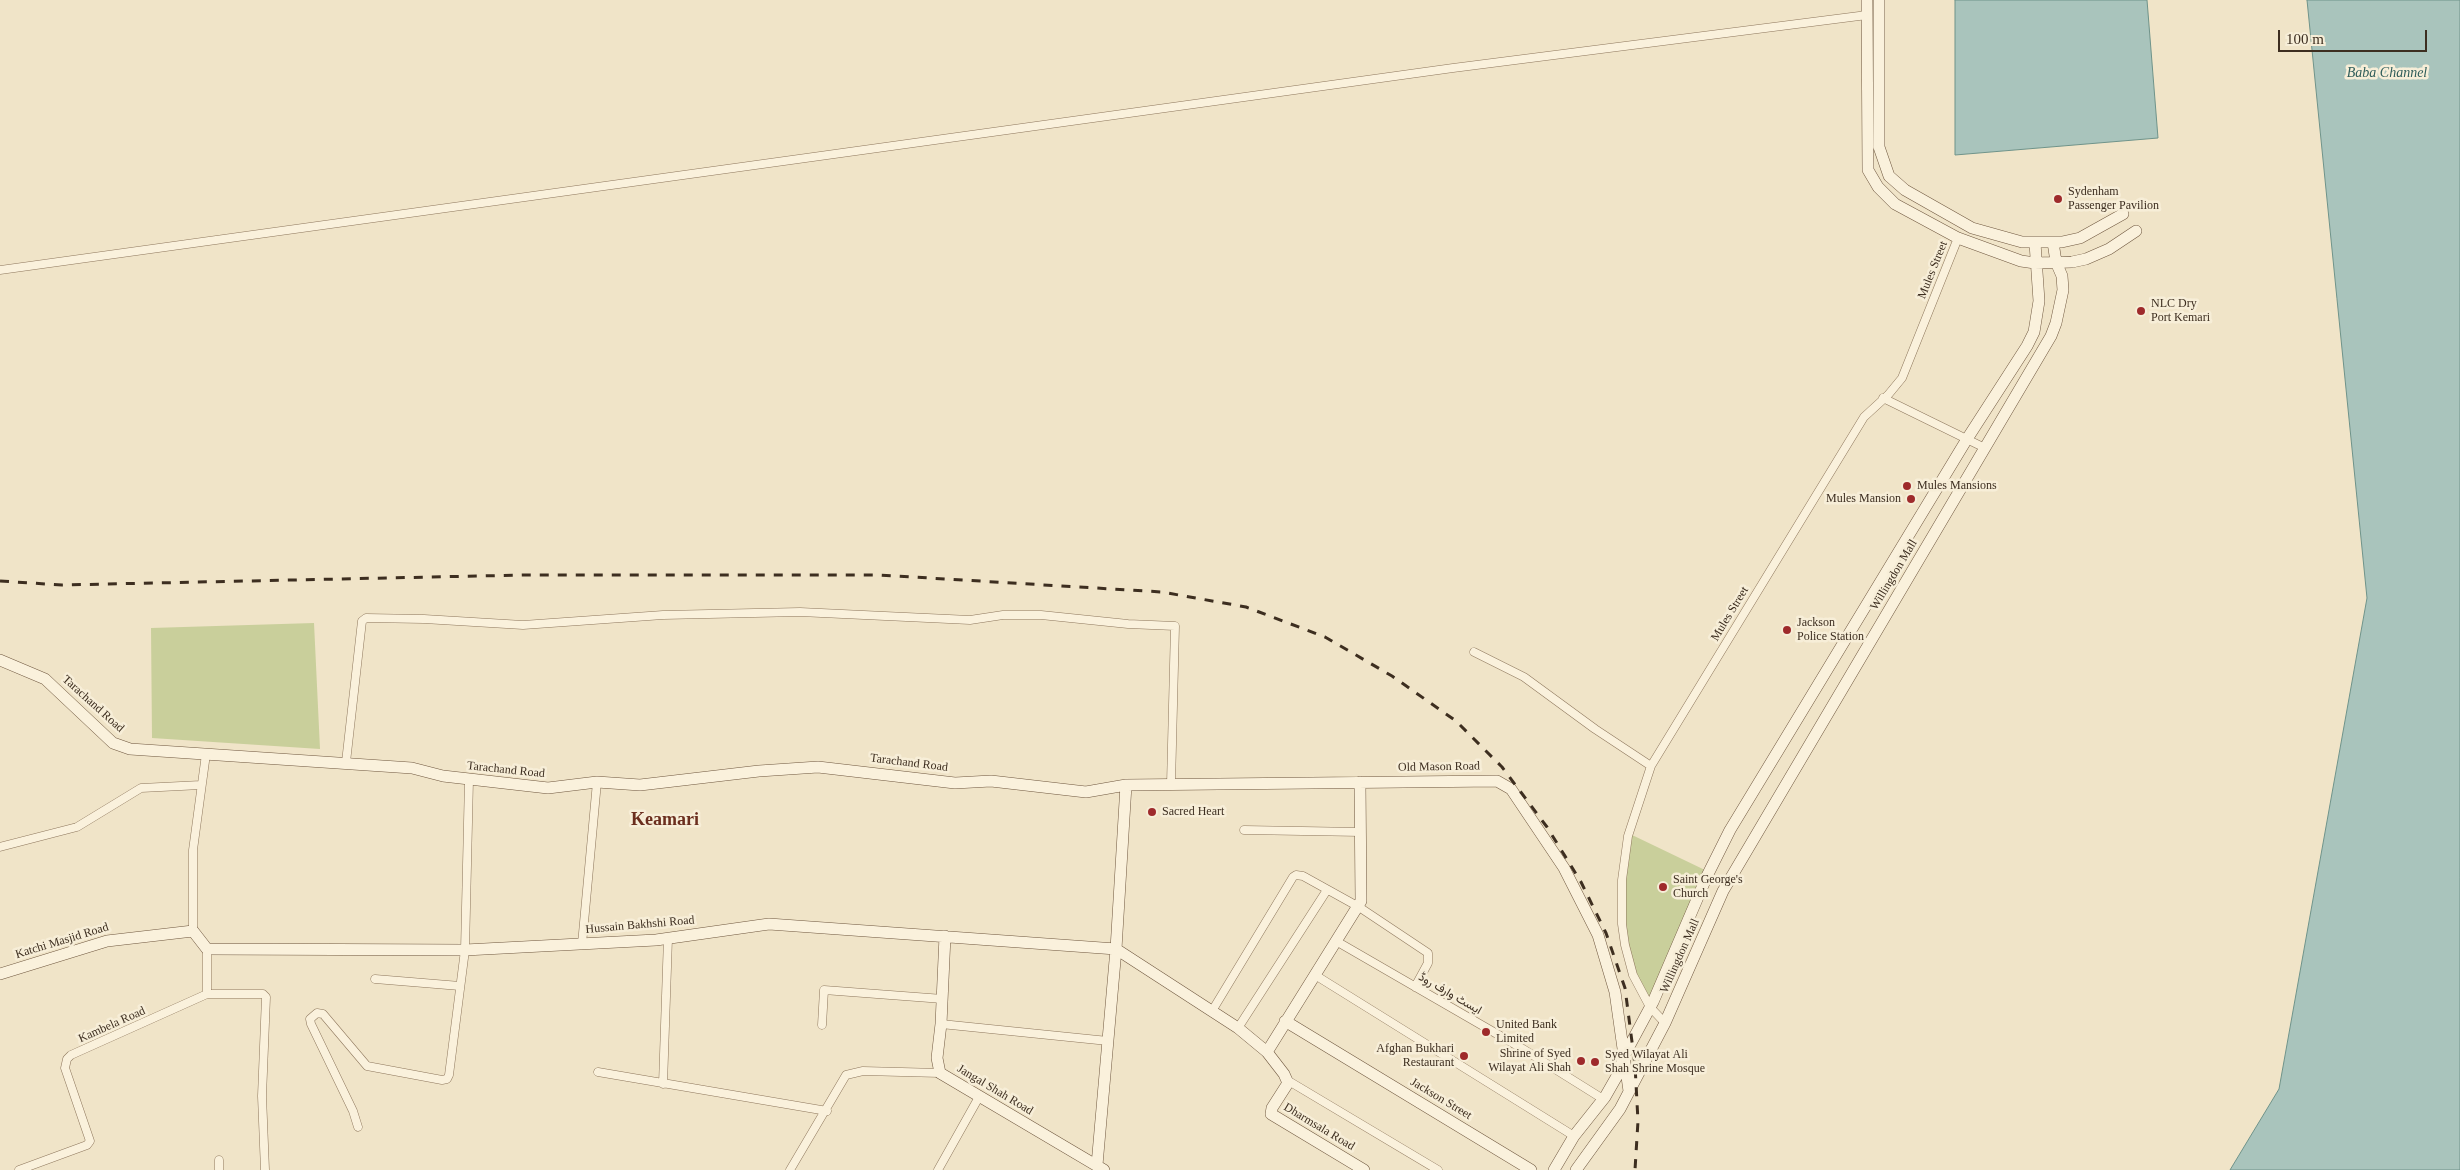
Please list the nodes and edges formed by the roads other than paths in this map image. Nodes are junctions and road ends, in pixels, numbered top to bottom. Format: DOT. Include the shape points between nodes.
graph roads {
  1 [pos="1866,0"];
  2 [pos="1879,0"];
  3 [pos="1866,15"];
  4 [pos="2123,214"];
  5 [pos="2136,230"];
  6 [pos="1958,238"];
  7 [pos="2052,242"];
  8 [pos="2035,243"];
  9 [pos="2056,262"];
  10 [pos="2036,263"];
  11 [pos="0,270"];
  12 [pos="1883,398"];
  13 [pos="1967,439"];
  14 [pos="1985,448"];
  15 [pos="1474,652"];
  16 [pos="0,660"];
  17 [pos="206,754"];
  18 [pos="346,762"];
  19 [pos="1651,766"];
  20 [pos="469,780"];
  21 [pos="597,782"];
  22 [pos="1360,782"];
  23 [pos="1126,784"];
  24 [pos="1171,784"];
  25 [pos="201,785"];
  26 [pos="1244,830"];
  27 [pos="1361,832"];
  28 [pos="0,847"];
  29 [pos="1327,890"];
  30 [pos="1359,907"];
  31 [pos="193,931"];
  32 [pos="945,936"];
  33 [pos="668,938"];
  34 [pos="1336,941"];
  35 [pos="582,944"];
  36 [pos="207,949"];
  37 [pos="1116,949"];
  38 [pos="465,950"];
  39 [pos="0,974"];
  40 [pos="1315,975"];
  41 [pos="375,979"];
  42 [pos="460,986"];
  43 [pos="1415,987"];
  44 [pos="207,994"];
  45 [pos="943,999"];
  46 [pos="1651,1005"];
  47 [pos="1212,1012"];
  48 [pos="1285,1021"];
  49 [pos="941,1024"];
  50 [pos="1665,1024"];
  51 [pos="822,1026"];
  52 [pos="1238,1028"];
  53 [pos="1108,1041"];
  54 [pos="1267,1052"];
  55 [pos="1624,1056"];
  56 [pos="598,1072"];
  57 [pos="940,1073"];
  58 [pos="1287,1080"];
  59 [pos="663,1084"];
  60 [pos="1629,1091"];
  61 [pos="979,1097"];
  62 [pos="1603,1099"];
  63 [pos="827,1111"];
  64 [pos="358,1127"];
  65 [pos="1574,1136"];
  66 [pos="219,1160"];
  67 [pos="1100,1168"];
  68 [pos="19,1170"];
  69 [pos="219,1170"];
  70 [pos="265,1170"];
  71 [pos="790,1170"];
  72 [pos="938,1170"];
  73 [pos="1364,1170"];
  74 [pos="1438,1170"];
  75 [pos="1532,1170"];
  76 [pos="1554,1170"];
  77 [pos="1576,1170"];
  1 -- 3 [label="street"];
  2 -- 8 [label="street" via="1879,147 1889,176 1905,190 1972,228"];
  3 -- 6 [label="street" via="1868,170 1878,187 1895,204"];
  3 -- 11 [label="street" via="1453,68"];
  4 -- 7 [label="street" via="2080,238"];
  5 -- 9 [label="street" via="2109,249 2086,259"];
  6 -- 10 [label="street" via="2021,261"];
  6 -- 12 [label="street, Mules Street" via="1902,378"];
  7 -- 8 [label="street"];
  7 -- 9 [label="street, Willingdon Mall"];
  8 -- 10 [label="street, Willingdon Mall"];
  9 -- 10 [label="street"];
  9 -- 14 [label="street, Willingdon Mall" via="2063,290 2056,323"];
  10 -- 13 [label="street, Willingdon Mall" via="2039,301 2034,332"];
  12 -- 13 [label="street"];
  12 -- 19 [label="street, Mules Street" via="1864,417"];
  13 -- 14 [label="street"];
  13 -- 46 [label="street, Willingdon Mall" via="1730,830"];
  14 -- 50 [label="street, Willingdon Mall" via="1723,891"];
  15 -- 19 [label="street" via="1524,677"];
  16 -- 17 [label="street, Tarachand Road" via="44,679 113,743 130,749"];
  17 -- 18 [label="street, Tarachand Road"];
  17 -- 25 [label="street"];
  18 -- 20 [label="street, Tarachand Road" via="412,768"];
  18 -- 24 [label="street" via="362,621 366,618 523,626 662,616 800,612 970,620 1003,615 1041,615 1175,626"];
  19 -- 46 [label="street, Mules Street" via="1628,836 1622,880 1622,915 1633,975"];
  20 -- 21 [label="street, Tarachand Road" via="548,788"];
  20 -- 38 [label="street"];
  21 -- 23 [label="street, Tarachand Road" via="640,785 818,767 955,783 990,781 1086,792"];
  21 -- 35 [label="street"];
  22 -- 24 [label="street, Old Mason Road"];
  22 -- 27 [label="street"];
  22 -- 55 [label="street, Old Mason Road" via="1488,780 1511,789 1564,868 1598,935 1615,992"];
  23 -- 24 [label="street, Old Mason Road"];
  23 -- 37 [label="street"];
  25 -- 28 [label="street" via="141,788 77,827"];
  25 -- 31 [label="street" via="193,850"];
  26 -- 27 [label="street"];
  27 -- 30 [label="street"];
  29 -- 30 [label="street"];
  29 -- 47 [label="street" via="1303,876 1293,877"];
  29 -- 52 [label="street"];
  30 -- 34 [label="street"];
  30 -- 43 [label="street" via="1428,953 1428,963"];
  31 -- 36 [label="street"];
  31 -- 39 [label="street, Katchi Masjid Road" via="107,941"];
  32 -- 33 [label="street, Hussain Bakhshi Road" via="768,924"];
  32 -- 37 [label="street, Hussain Bakhshi Road"];
  32 -- 45 [label="street, Jangal Shah Road"];
  33 -- 35 [label="street, Hussain Bakhshi Road"];
  33 -- 59 [label="street"];
  34 -- 40 [label="street"];
  34 -- 43 [label="street, ایسٹ وارف روڈ"];
  35 -- 38 [label="street, Hussain Bakhshi Road"];
  36 -- 38 [label="street, Hussain Bakhshi Road"];
  36 -- 44 [label="street"];
  37 -- 47 [label="street"];
  37 -- 53 [label="street"];
  38 -- 42 [label="street"];
  40 -- 48 [label="street"];
  40 -- 65 [label="street"];
  41 -- 42 [label="street"];
  42 -- 64 [label="street" via="449,1075 442,1080 367,1066 323,1014 317,1013 310,1019"];
  43 -- 62 [label="street, ایسٹ وارف روڈ"];
  44 -- 68 [label="street, Kambela Road" via="67,1059 65,1068 90,1141 87,1145"];
  44 -- 70 [label="street" via="263,994 266,997 262,1096"];
  45 -- 49 [label="street, Jangal Shah Road"];
  45 -- 51 [label="street" via="824,990"];
  46 -- 50 [label="street, Mules Street"];
  46 -- 55 [label="street, Willingdon Mall"];
  47 -- 52 [label="street"];
  48 -- 54 [label="street"];
  48 -- 75 [label="street, Jackson Street"];
  49 -- 53 [label="street"];
  49 -- 57 [label="street, Jangal Shah Road" via="937,1058"];
  50 -- 60 [label="street, Willingdon Mall"];
  52 -- 54 [label="street"];
  53 -- 67 [label="street"];
  54 -- 58 [label="street"];
  55 -- 60 [label="street, Old Mason Road"];
  55 -- 62 [label="street, Willingdon Mall"];
  56 -- 59 [label="street"];
  57 -- 61 [label="street, Jangal Shah Road"];
  57 -- 63 [label="street" via="853,1072 846,1075"];
  58 -- 73 [label="street, Dharmsala Road" via="1286,1088 1270,1110 1271,1114"];
  58 -- 74 [label="street"];
  59 -- 63 [label="street"];
  60 -- 77 [label="street, Willingdon Mall" via="1620,1109"];
  61 -- 67 [label="street, Jangal Shah Road"];
  61 -- 72 [label="street"];
  62 -- 65 [label="street, Willingdon Mall"];
  63 -- 71 [label="street"];
  65 -- 76 [label="street, Willingdon Mall"];
  66 -- 69 [label="street"];
}
